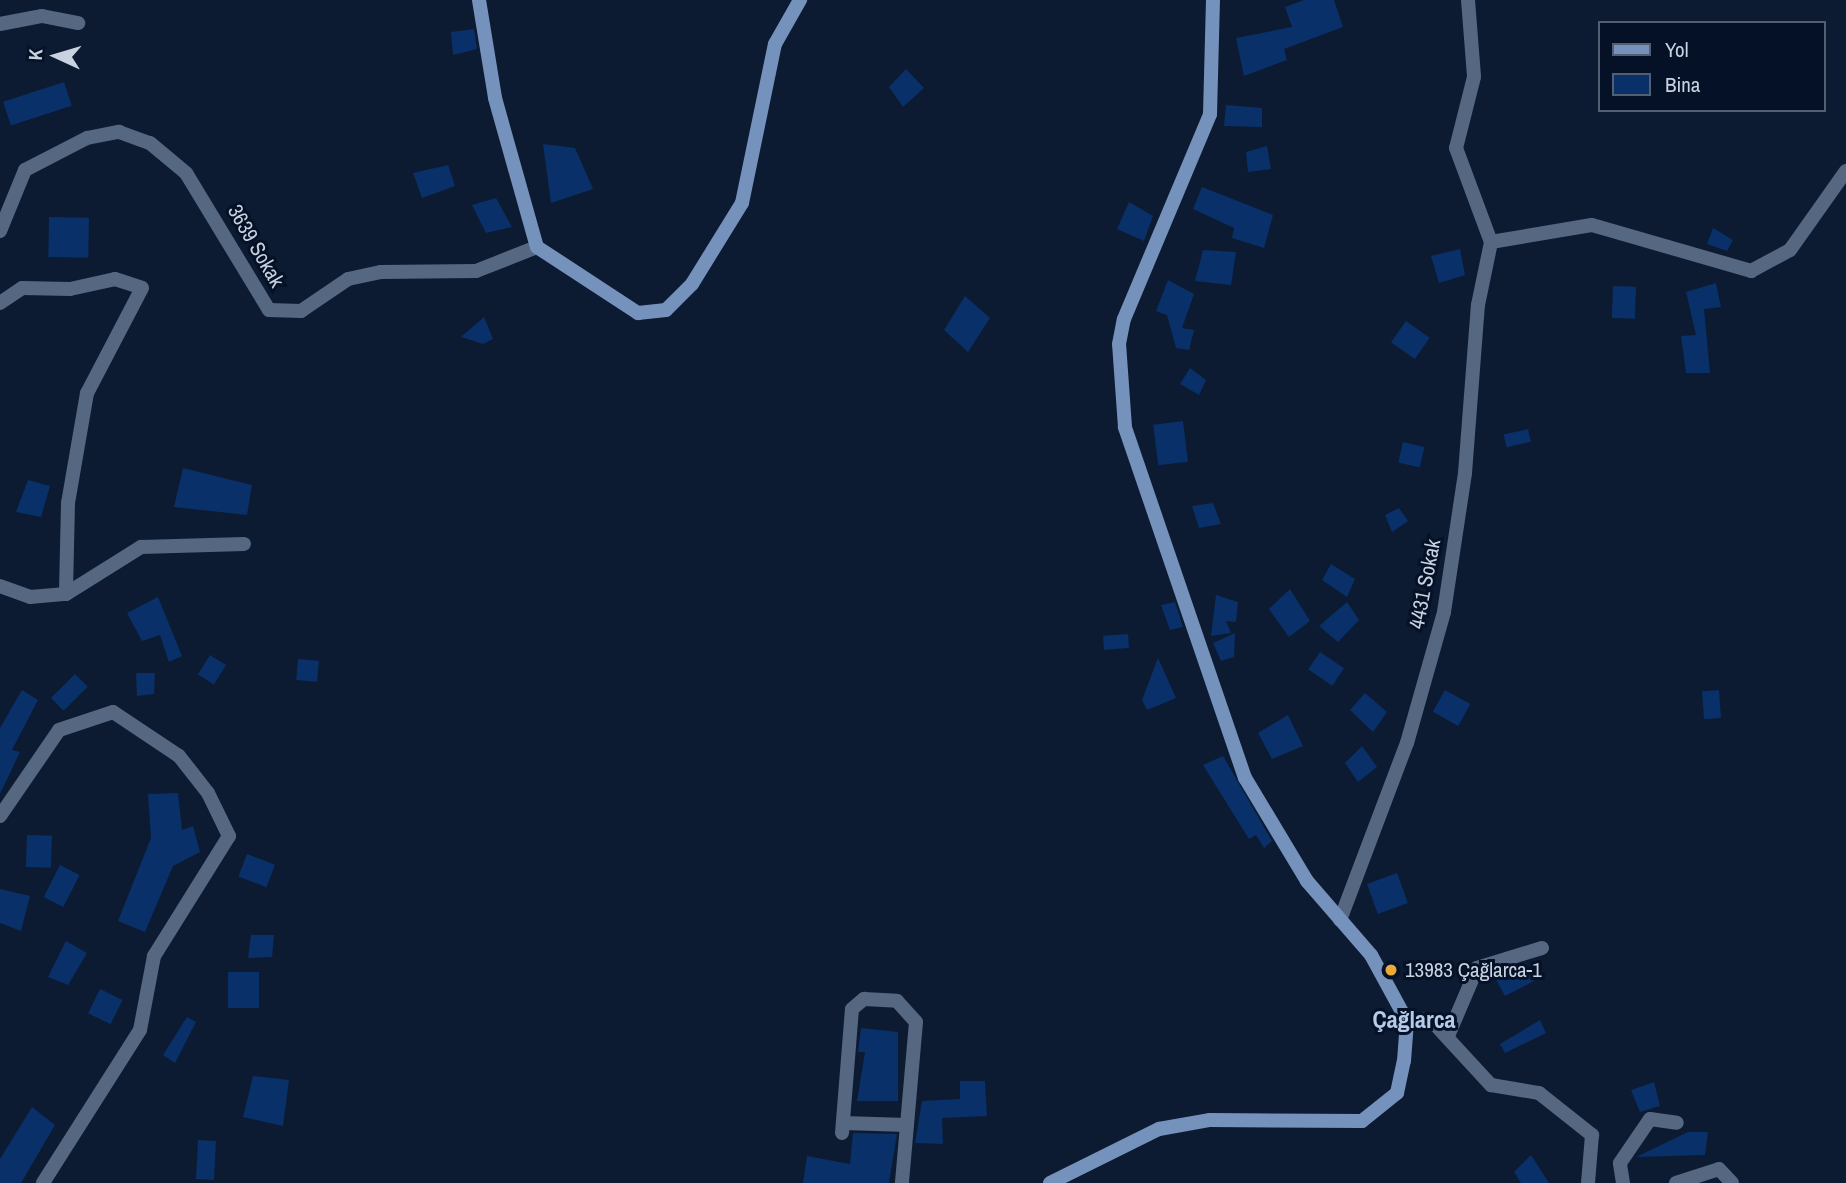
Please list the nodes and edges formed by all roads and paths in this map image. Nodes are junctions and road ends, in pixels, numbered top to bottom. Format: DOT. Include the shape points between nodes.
graph roads {
  1 [pos="479,0"];
  2 [pos="800,0"];
  3 [pos="1213,0"];
  4 [pos="1468,0"];
  5 [pos="78,23"];
  6 [pos="0,24"];
  7 [pos="1846,172"];
  8 [pos="0,231"];
  9 [pos="1491,242"];
  10 [pos="537,247"];
  11 [pos="0,303"];
  12 [pos="244,544"];
  13 [pos="0,586"];
  14 [pos="66,594"];
  15 [pos="0,816"];
  16 [pos="1340,920"];
  17 [pos="1542,948"];
  18 [pos="1406,1021"];
  19 [pos="1448,1036"];
  20 [pos="1677,1123"];
  21 [pos="907,1125"];
  22 [pos="43,1183"];
  23 [pos="902,1183"];
  24 [pos="1050,1183"];
  25 [pos="1588,1183"];
  26 [pos="1623,1183"];
  27 [pos="1676,1183"];
  28 [pos="1731,1183"];
  1 -- 10 [label="street" via="495,98"];
  2 -- 10 [label="street" via="775,44 742,203 692,284 666,310 638,313"];
  3 -- 16 [label="street" via="1210,114 1121,331 1125,427 1245,778 1307,881"];
  4 -- 9 [label="street" via="1474,77 1457,148"];
  5 -- 6 [label="street" via="43,16"];
  7 -- 9 [label="street" via="1790,250 1751,271 1591,225"];
  8 -- 10 [label="street, 3639 Sokak" via="25,170 87,138 119,132 150,143 186,173 269,310 302,311 348,279 381,272 476,271"];
  9 -- 16 [label="street, 4431 Sokak" via="1478,305 1465,473 1444,612 1403,756"];
  11 -- 14 [label="street" via="22,288 70,289 116,279 142,288 87,393 68,503"];
  12 -- 14 [label="street" via="141,547"];
  13 -- 14 [label="street" via="30,597"];
  15 -- 22 [label="street" via="59,730 113,712 179,756 208,793 229,836 154,956 140,1030"];
  16 -- 18 [label="street" via="1371,955"];
  17 -- 19 [label="street" via="1477,968"];
  18 -- 19 [label="street" via="1430,1019"];
  18 -- 24 [label="street" via="1397,1093 1362,1121 1210,1120 1159,1129"];
  19 -- 25 [label="street" via="1491,1085 1539,1093 1592,1135"];
  20 -- 26 [label="street" via="1650,1119 1620,1163"];
  21 -- 21 [label="street" via="916,1022 897,1001 864,999 852,1009 843,1128"];
  21 -- 23 [label="street"];
  27 -- 28 [label="street" via="1719,1168"];
}
